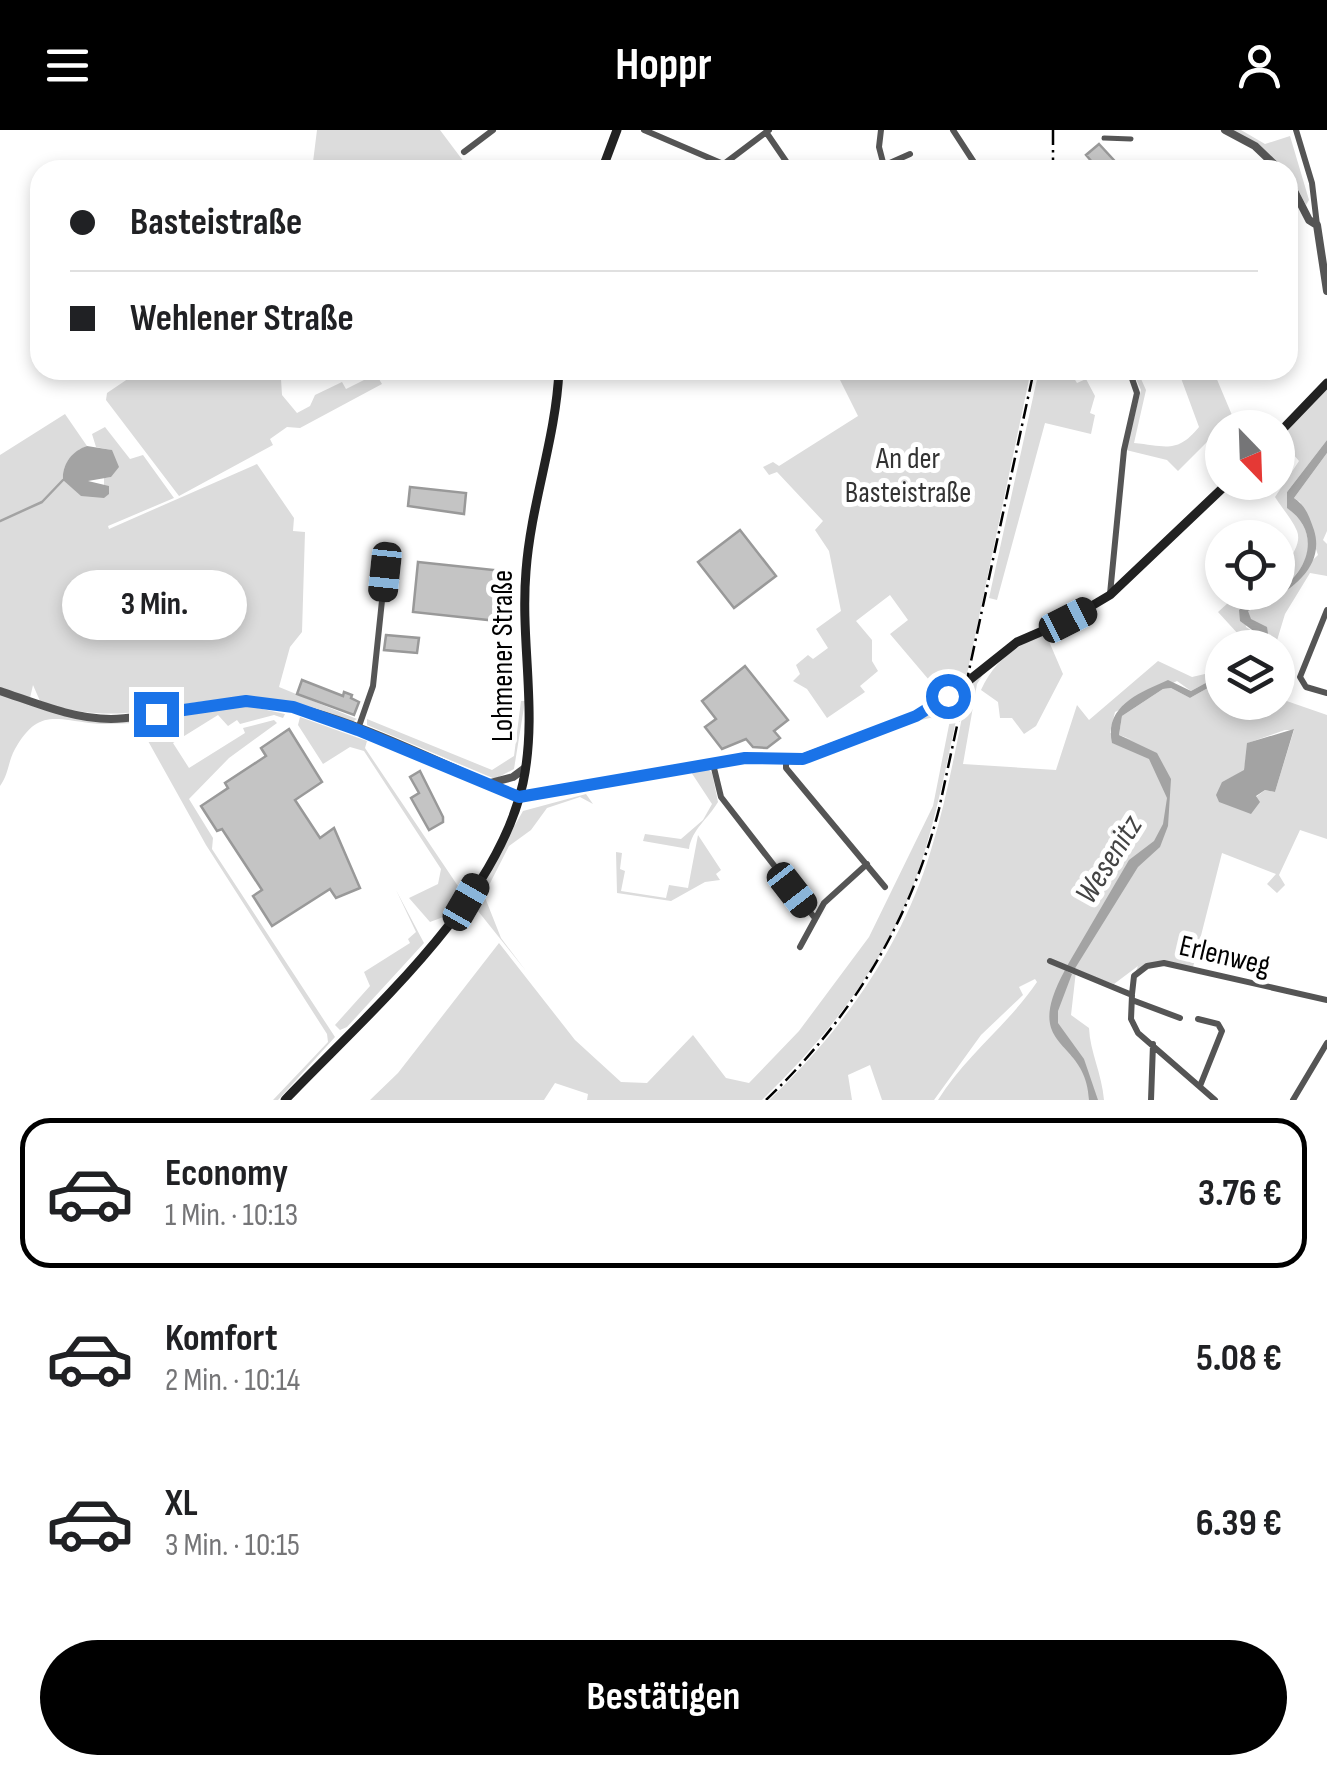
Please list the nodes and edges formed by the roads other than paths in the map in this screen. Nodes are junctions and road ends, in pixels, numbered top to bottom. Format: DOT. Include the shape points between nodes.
graph roads {
  1 [pos="493,130"];
  2 [pos="617,130"];
  3 [pos="644,130"];
  4 [pos="881,130"];
  5 [pos="954,130"];
  6 [pos="1225,130"];
  7 [pos="1296,130"];
  8 [pos="768,131"];
  9 [pos="1104,138"];
  10 [pos="1131,138"];
  11 [pos="464,152"];
  12 [pos="910,154"];
  13 [pos="606,160"];
  14 [pos="704,160"];
  15 [pos="728,160"];
  16 [pos="786,160"];
  17 [pos="883,160"];
  18 [pos="899,160"];
  19 [pos="974,160"];
  20 [pos="1270,160"];
  21 [pos="1298,200"];
  22 [pos="1317,225"];
  23 [pos="1327,291"];
  24 [pos="558,380"];
  25 [pos="1132,380"];
  26 [pos="1327,383"];
  27 [pos="1295,416"];
  28 [pos="1210,500"];
  29 [pos="394,551"];
  30 [pos="1110,595"];
  31 [pos="1327,610"];
  32 [pos="0,691"];
  33 [pos="1327,694"];
  34 [pos="358,730"];
  35 [pos="786,760"];
  36 [pos="713,764"];
  37 [pos="525,768"];
  38 [pos="486,783"];
  39 [pos="519,797"];
  40 [pos="867,864"];
  41 [pos="885,887"];
  42 [pos="814,918"];
  43 [pos="800,947"];
  44 [pos="1050,961"];
  45 [pos="1134,976"];
  46 [pos="1116,987"];
  47 [pos="1132,998"];
  48 [pos="1327,1000"];
  49 [pos="1180,1018"];
  50 [pos="1198,1019"];
  51 [pos="1327,1043"];
  52 [pos="1154,1044"];
  53 [pos="1200,1086"];
  54 [pos="285,1100"];
  55 [pos="1151,1100"];
  56 [pos="1215,1100"];
  57 [pos="1293,1100"];
  1 -- 11 [label="street"];
  2 -- 13 [label="main road"];
  3 -- 14 [label="street"];
  4 -- 17 [label="street"];
  5 -- 19 [label="street"];
  6 -- 20 [label="street"];
  7 -- 22 [label="street"];
  8 -- 15 [label="street"];
  8 -- 16 [label="street"];
  9 -- 10 [label="street"];
  12 -- 18 [label="street"];
  21 -- 22 [label="street"];
  22 -- 23 [label="street"];
  24 -- 37 [label="main road, Lohmener Straße" via="525,575 531,712"];
  25 -- 30 [label="street" via="1137,393 1124,450"];
  26 -- 27 [label="main road"];
  28 -- 30 [label="main road"];
  29 -- 34 [label="street" via="385,572 373,686"];
  30 -- 35 [label="main road" via="1017,642 925,712"];
  31 -- 33 [label="street" via="1300,677"];
  32 -- 34 [label="street" via="89,718 246,701 293,707"];
  34 -- 38 [label="street"];
  35 -- 36 [label="main road"];
  35 -- 40 [label="street"];
  36 -- 39 [label="main road"];
  36 -- 42 [label="street" via="721,797"];
  37 -- 38 [label="street"];
  37 -- 39 [label="main road, Lohmener Straße"];
  38 -- 39 [label="street"];
  39 -- 54 [label="main road, Lohmener Straße" via="462,909"];
  40 -- 41 [label="street"];
  40 -- 42 [label="street"];
  42 -- 43 [label="street"];
  44 -- 46 [label="street"];
  45 -- 46 [label="street"];
  45 -- 47 [label="street, Erlenweg"];
  45 -- 48 [label="street, Erlenweg" via="1164,963"];
  46 -- 47 [label="street"];
  47 -- 49 [label="street"];
  47 -- 52 [label="street" via="1133,1027"];
  50 -- 53 [label="street" via="1222,1031"];
  51 -- 57 [label="street"];
  52 -- 53 [label="street"];
  52 -- 55 [label="street"];
  53 -- 56 [label="street"];
}
